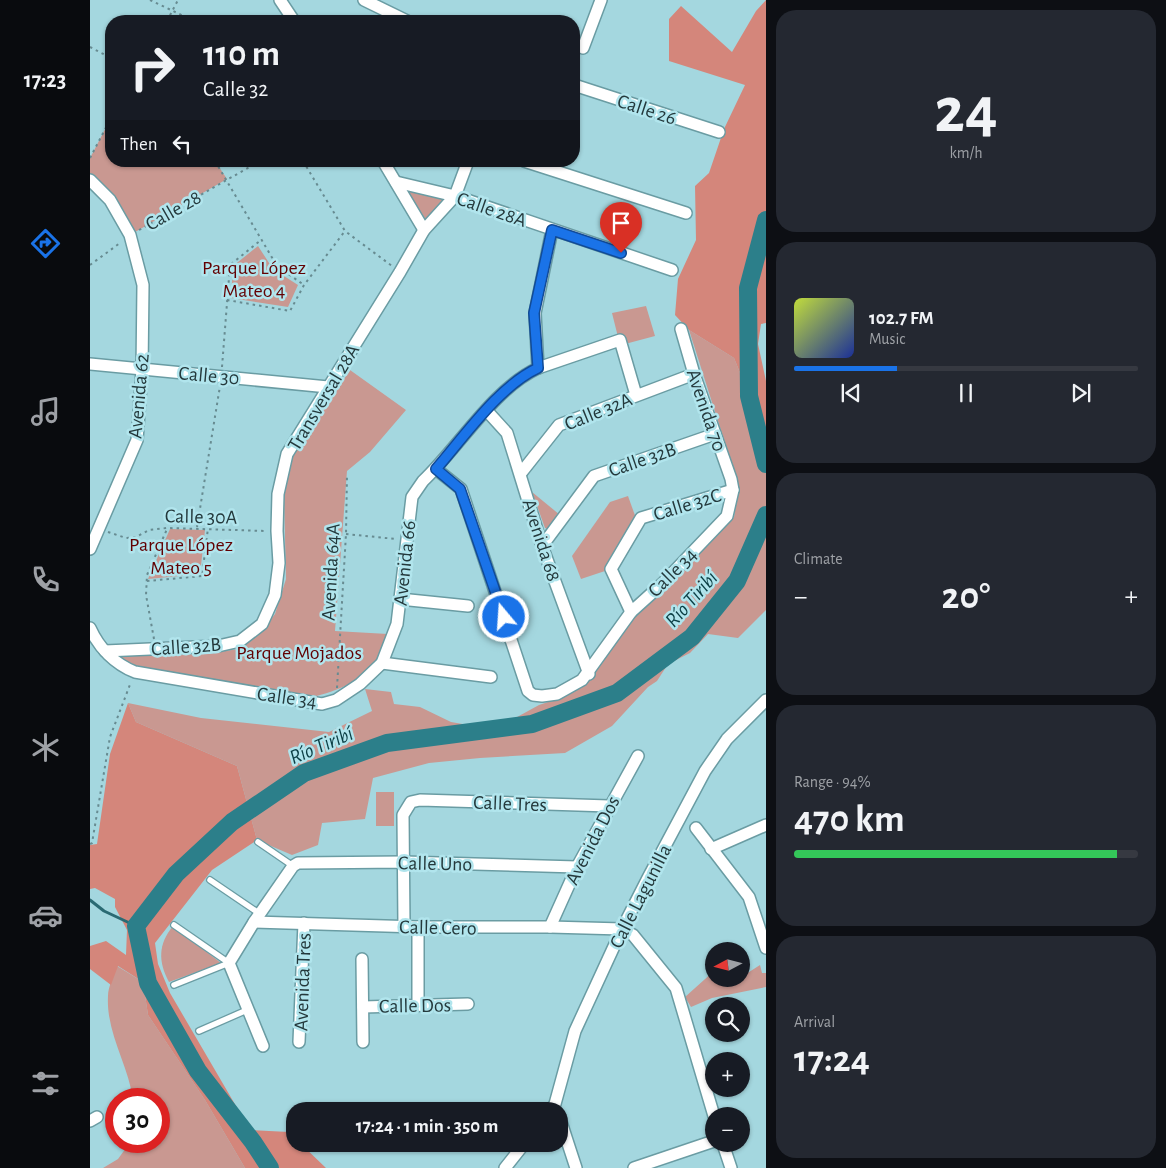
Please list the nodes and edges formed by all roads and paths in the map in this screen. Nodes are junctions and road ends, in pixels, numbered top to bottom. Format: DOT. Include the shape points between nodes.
graph roads {
  1 [pos="150,0"];
  2 [pos="178,0"];
  3 [pos="280,0"];
  4 [pos="364,0"];
  5 [pos="601,0"];
  6 [pos="174,10"];
  7 [pos="171,15"];
  8 [pos="183,15"];
  9 [pos="290,15"];
  10 [pos="395,15"];
  11 [pos="90,47"];
  12 [pos="583,48"];
  13 [pos="105,55"];
  14 [pos="580,87"];
  15 [pos="105,129"];
  16 [pos="719,132"];
  17 [pos="90,158"];
  18 [pos="220,167"];
  19 [pos="249,167"];
  20 [pos="307,167"];
  21 [pos="387,167"];
  22 [pos="466,167"];
  23 [pos="543,167"];
  24 [pos="227,179"];
  25 [pos="90,180"];
  26 [pos="396,182"];
  27 [pos="455,196"];
  28 [pos="686,213"];
  29 [pos="424,230"];
  30 [pos="552,230"];
  31 [pos="345,231"];
  32 [pos="130,235"];
  33 [pos="90,265"];
  34 [pos="672,270"];
  35 [pos="400,272"];
  36 [pos="304,285"];
  37 [pos="227,300"];
  38 [pos="682,329"];
  39 [pos="90,364"];
  40 [pos="538,368"];
  41 [pos="142,370"];
  42 [pos="694,374"];
  43 [pos="328,387"];
  44 [pos="636,396"];
  45 [pos="488,411"];
  46 [pos="715,434"];
  47 [pos="436,469"];
  48 [pos="521,473"];
  49 [pos="347,474"];
  50 [pos="733,490"];
  51 [pos="102,525"];
  52 [pos="167,528"];
  53 [pos="208,528"];
  54 [pos="277,531"];
  55 [pos="346,534"];
  56 [pos="406,540"];
  57 [pos="542,546"];
  58 [pos="90,549"];
  59 [pos="147,581"];
  60 [pos="400,599"];
  61 [pos="468,606"];
  62 [pos="631,612"];
  63 [pos="262,624"];
  64 [pos="90,628"];
  65 [pos="156,649"];
  66 [pos="105,650"];
  67 [pos="382,663"];
  68 [pos="135,672"];
  69 [pos="589,674"];
  70 [pos="491,677"];
  71 [pos="336,700"];
  72 [pos="766,700"];
  73 [pos="638,756"];
  74 [pos="609,806"];
  75 [pos="766,825"];
  76 [pos="696,828"];
  77 [pos="258,842"];
  78 [pos="91,844"];
  79 [pos="711,849"];
  80 [pos="404,862"];
  81 [pos="293,866"];
  82 [pos="577,867"];
  83 [pos="210,880"];
  84 [pos="257,918"];
  85 [pos="304,923"];
  86 [pos="174,925"];
  87 [pos="404,927"];
  88 [pos="550,927"];
  89 [pos="418,928"];
  90 [pos="622,930"];
  91 [pos="766,948"];
  92 [pos="362,959"];
  93 [pos="229,963"];
  94 [pos="174,985"];
  95 [pos="418,1004"];
  96 [pos="468,1004"];
  97 [pos="363,1006"];
  98 [pos="247,1010"];
  99 [pos="199,1031"];
  100 [pos="299,1042"];
  101 [pos="363,1042"];
  102 [pos="263,1046"];
  103 [pos="556,1102"];
  104 [pos="711,1107"];
  105 [pos="568,1144"];
  106 [pos="705,1144"];
  107 [pos="518,1152"];
  108 [pos="726,1152"];
  109 [pos="505,1168"];
  110 [pos="576,1168"];
  111 [pos="634,1168"];
  112 [pos="731,1168"];
  1 -- 6 [label="path"];
  2 -- 6 [label="path"];
  3 -- 9 [label="street"];
  4 -- 10 [label="street"];
  5 -- 12 [label="street"];
  6 -- 7 [label="path"];
  6 -- 8 [label="path"];
  11 -- 13 [label="path"];
  14 -- 16 [label="street, Calle 26"];
  15 -- 17 [label="path"];
  18 -- 24 [label="path"];
  19 -- 24 [label="path, Calle 28"];
  20 -- 31 [label="path"];
  21 -- 26 [label="street"];
  22 -- 27 [label="street"];
  23 -- 28 [label="street"];
  24 -- 32 [label="path, Calle 28"];
  24 -- 36 [label="path" via="277,266"];
  25 -- 32 [label="street, Avenida 62" via="110,200"];
  26 -- 27 [label="street, Calle 28A"];
  26 -- 29 [label="street"];
  27 -- 29 [label="street, Transversal 28A"];
  27 -- 30 [label="street, Calle 28A"];
  29 -- 35 [label="street, Transversal 28A"];
  30 -- 34 [label="street, Calle 28A"];
  30 -- 40 [label="street" via="534,313"];
  31 -- 35 [label="path"];
  31 -- 36 [label="path"];
  32 -- 33 [label="path, Calle 28"];
  32 -- 41 [label="street, Avenida 62" via="143,286"];
  35 -- 43 [label="street, Transversal 28A"];
  36 -- 37 [label="path" via="290,311"];
  38 -- 42 [label="street, Avenida 70"];
  39 -- 41 [label="street, Calle 30"];
  40 -- 44 [label="street, Avenida 66" via="620,340"];
  40 -- 45 [label="street, Avenida 66" via="504,391"];
  41 -- 43 [label="street, Calle 30"];
  41 -- 51 [label="street, Avenida 62" via="137,440"];
  42 -- 44 [label="street, Calle 32A"];
  42 -- 46 [label="street, Avenida 70"];
  43 -- 54 [label="street, Transversal 28A" via="287,454 278,494"];
  44 -- 48 [label="street, Calle 32A" via="559,425"];
  45 -- 47 [label="street, Avenida 66"];
  45 -- 48 [label="street, Avenida 68" via="507,434"];
  46 -- 50 [label="street, Avenida 70"];
  46 -- 57 [label="street, Calle 32B" via="594,476"];
  47 -- 56 [label="street, Avenida 66" via="412,497"];
  47 -- 69 [label="street, Calle 34" via="460,489 528,691 542,696 557,694 572,688"];
  48 -- 57 [label="street, Avenida 68"];
  49 -- 55 [label="path, Avenida 64A"];
  50 -- 62 [label="street, Calle 34" via="727,516"];
  50 -- 62 [label="street, Calle 32C" via="642,518 611,569"];
  51 -- 52 [label="path, Calle 30A" via="109,534 126,538"];
  51 -- 58 [label="street, Avenida 62"];
  52 -- 53 [label="path, Calle 30A"];
  52 -- 59 [label="path"];
  53 -- 54 [label="path, Calle 30A"];
  53 -- 59 [label="path" via="202,576"];
  54 -- 63 [label="street, Transversal 28A" via="279,562 275,595"];
  55 -- 56 [label="path"];
  55 -- 71 [label="path, Avenida 64A"];
  56 -- 60 [label="street, Avenida 66"];
  57 -- 69 [label="street, Avenida 68"];
  59 -- 65 [label="path" via="146,595"];
  60 -- 61 [label="street"];
  60 -- 67 [label="street, Avenida 66" via="398,624"];
  62 -- 69 [label="street, Calle 34"];
  63 -- 65 [label="street, Calle 32B" via="240,641 218,646"];
  64 -- 66 [label="street, Calle 34"];
  65 -- 66 [label="street, Calle 32B"];
  66 -- 68 [label="street, Calle 34" via="118,665"];
  67 -- 70 [label="street"];
  67 -- 71 [label="street, Calle 34" via="360,684"];
  68 -- 71 [label="street, Calle 34" via="322,704"];
  68 -- 78 [label="path" via="110,737"];
  72 -- 90 [label="street, Calle Lagunilla" via="727,739 705,771"];
  73 -- 74 [label="street, Avenida Dos"];
  74 -- 80 [label="street, Calle Tres" via="411,802 403,815"];
  74 -- 82 [label="street, Avenida Dos"];
  75 -- 79 [label="street"];
  76 -- 79 [label="street"];
  77 -- 81 [label="lane"];
  79 -- 91 [label="street" via="749,897"];
  80 -- 81 [label="street, Calle Uno" via="304,862"];
  80 -- 82 [label="street, Calle Uno"];
  80 -- 87 [label="street"];
  81 -- 84 [label="street"];
  82 -- 88 [label="street, Avenida Dos"];
  83 -- 84 [label="lane"];
  84 -- 85 [label="street, Calle Cero"];
  84 -- 93 [label="street"];
  85 -- 87 [label="street, Calle Cero"];
  85 -- 100 [label="street, Avenida Tres"];
  86 -- 93 [label="lane"];
  87 -- 89 [label="street, Calle Cero"];
  88 -- 89 [label="street, Calle Cero"];
  88 -- 90 [label="street, Calle Cero"];
  89 -- 95 [label="street"];
  90 -- 103 [label="street, Calle Lagunilla" via="575,1031"];
  90 -- 104 [label="street" via="633,935 676,988"];
  92 -- 97 [label="street"];
  93 -- 94 [label="lane"];
  93 -- 98 [label="street"];
  95 -- 96 [label="street, Calle Dos"];
  95 -- 97 [label="street, Calle Dos"];
  97 -- 101 [label="street"];
  98 -- 99 [label="lane"];
  98 -- 102 [label="street"];
  105 -- 110 [label="street"];
  106 -- 111 [label="street"];
  107 -- 109 [label="street"];
  108 -- 112 [label="street"];
}
